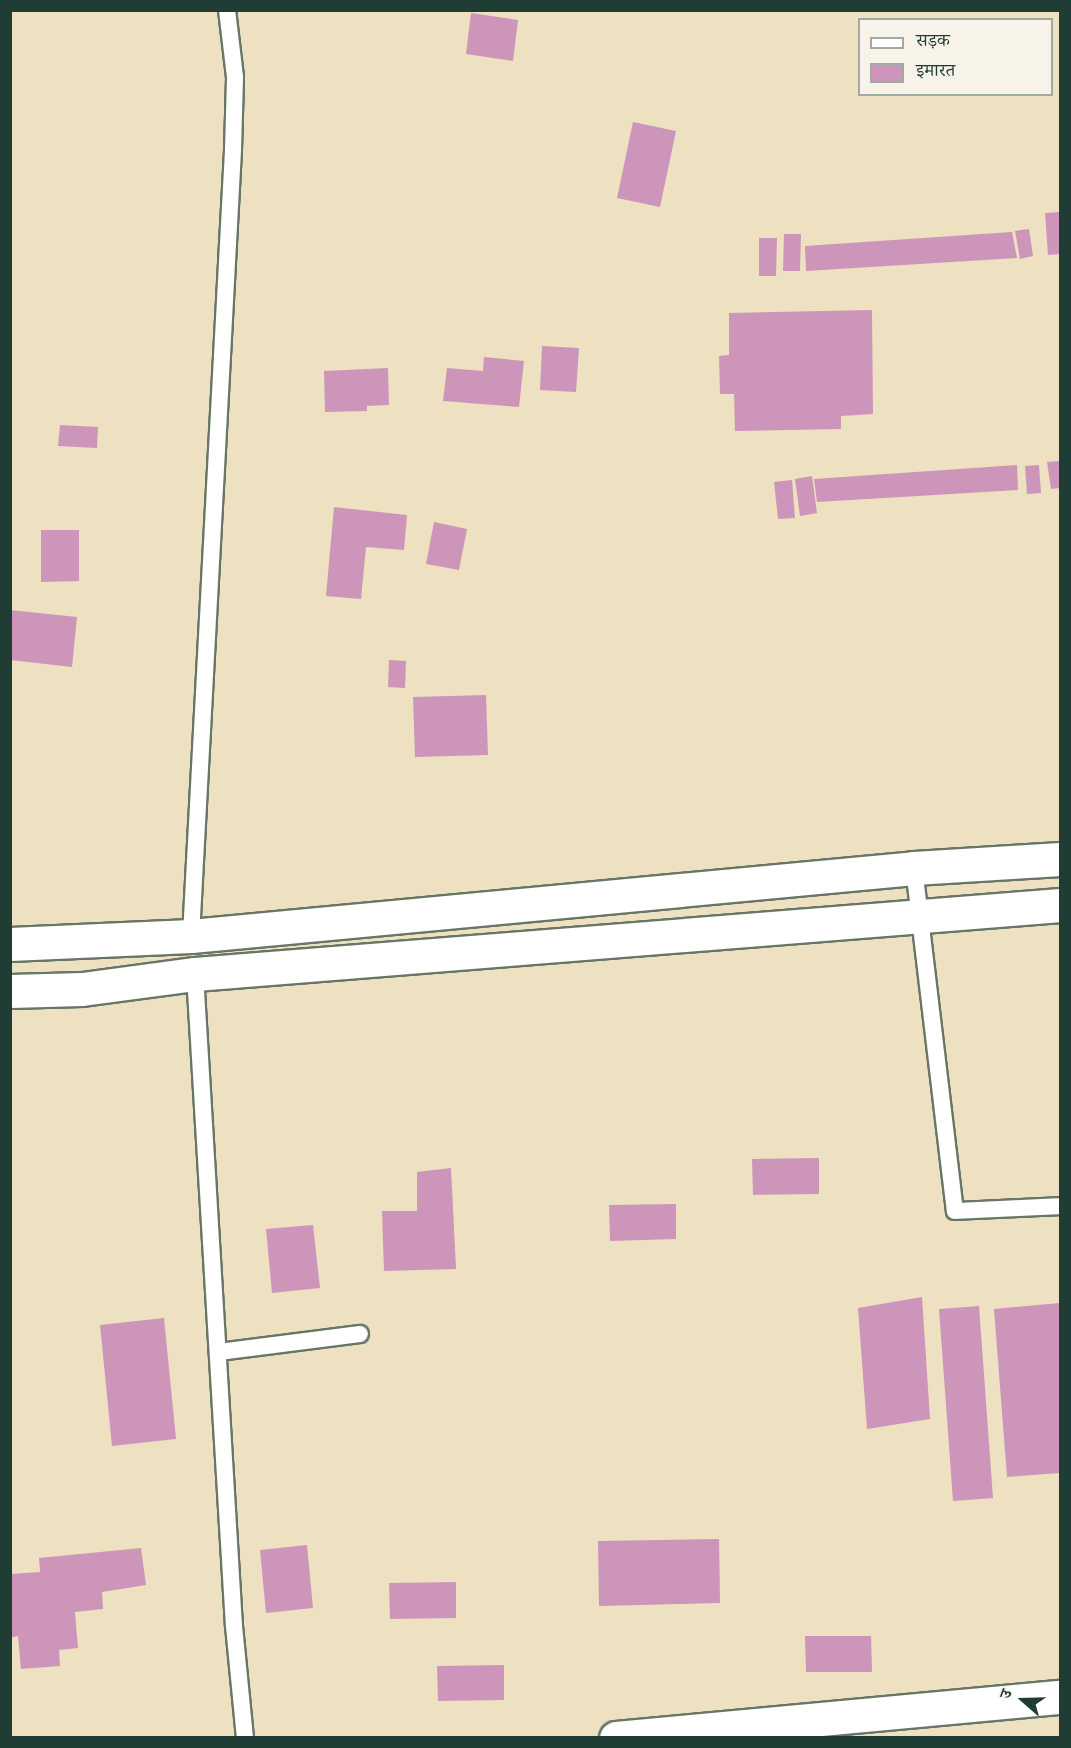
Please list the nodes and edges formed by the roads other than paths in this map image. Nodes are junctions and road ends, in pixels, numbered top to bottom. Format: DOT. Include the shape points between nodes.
graph roads {
  1 [pos="227,10"];
  2 [pos="1060,859"];
  3 [pos="914,868"];
  4 [pos="1060,905"];
  5 [pos="917,915"];
  6 [pos="192,936"];
  7 [pos="10,945"];
  8 [pos="195,974"];
  9 [pos="10,991"];
  10 [pos="1060,1206"];
  11 [pos="360,1334"];
  12 [pos="219,1352"];
  13 [pos="1060,1697"];
  14 [pos="245,1737"];
  15 [pos="616,1737"];
  1 -- 6 [label="lane" via="236,77"];
  2 -- 3 [label="street"];
  3 -- 5 [label="lane"];
  3 -- 6 [label="street"];
  4 -- 5 [label="street"];
  5 -- 8 [label="street"];
  5 -- 10 [label="lane" via="956,1212"];
  6 -- 7 [label="street"];
  8 -- 9 [label="street" via="82,989"];
  8 -- 12 [label="lane"];
  11 -- 12 [label="lane"];
  12 -- 14 [label="lane" via="234,1626"];
  13 -- 15 [label="street"];
}
